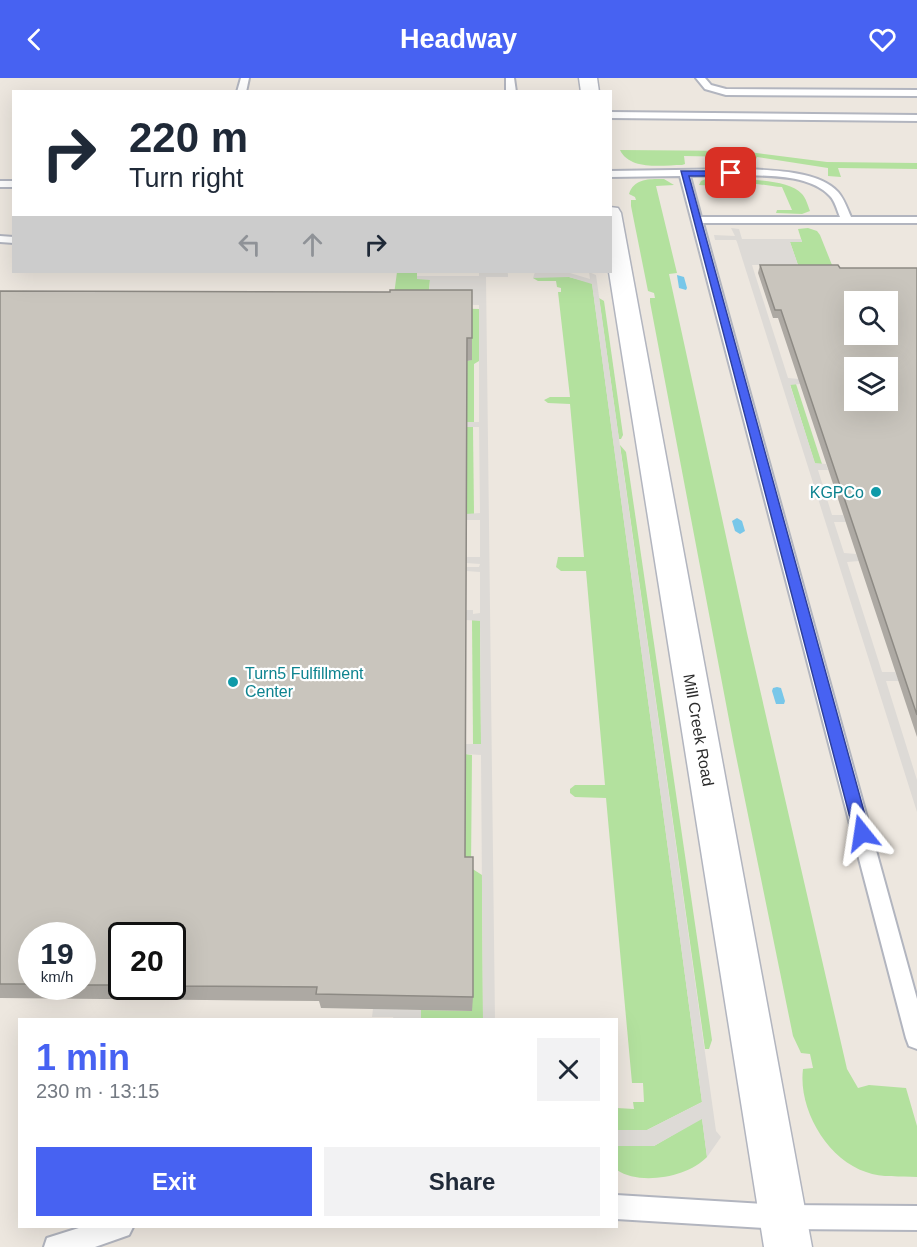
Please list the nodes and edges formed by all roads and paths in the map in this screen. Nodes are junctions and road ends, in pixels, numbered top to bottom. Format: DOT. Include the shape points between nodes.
graph roads {
  1 [pos="700,78"];
  2 [pos="917,93"];
  3 [pos="834,105"];
  4 [pos="612,115"];
  5 [pos="917,118"];
  6 [pos="684,173"];
  7 [pos="612,174"];
  8 [pos="697,220"];
  9 [pos="848,220"];
  10 [pos="917,220"];
  11 [pos="612,234"];
  12 [pos="614,256"];
  13 [pos="917,1038"];
  14 [pos="618,1207"];
  15 [pos="917,1218"];
  16 [pos="118,1228"];
  17 [pos="785,1232"];
  18 [pos="56,1247"];
  1 -- 3 [label="lane" via="708,87 726,92"];
  2 -- 3 [label="lane"];
  3 -- 4 [label="lane"];
  3 -- 5 [label="lane"];
  6 -- 7 [label="lane"];
  6 -- 8 [label="lane"];
  6 -- 9 [label="lane" via="802,178 833,192"];
  8 -- 9 [label="lane"];
  8 -- 13 [label="lane"];
  9 -- 10 [label="lane"];
  11 -- 12 [label="street, Mill Creek Road"];
  12 -- 17 [label="street, Mill Creek Road"];
  14 -- 17 [label="lane"];
  15 -- 17 [label="lane"];
  16 -- 18 [label="lane"];
}
